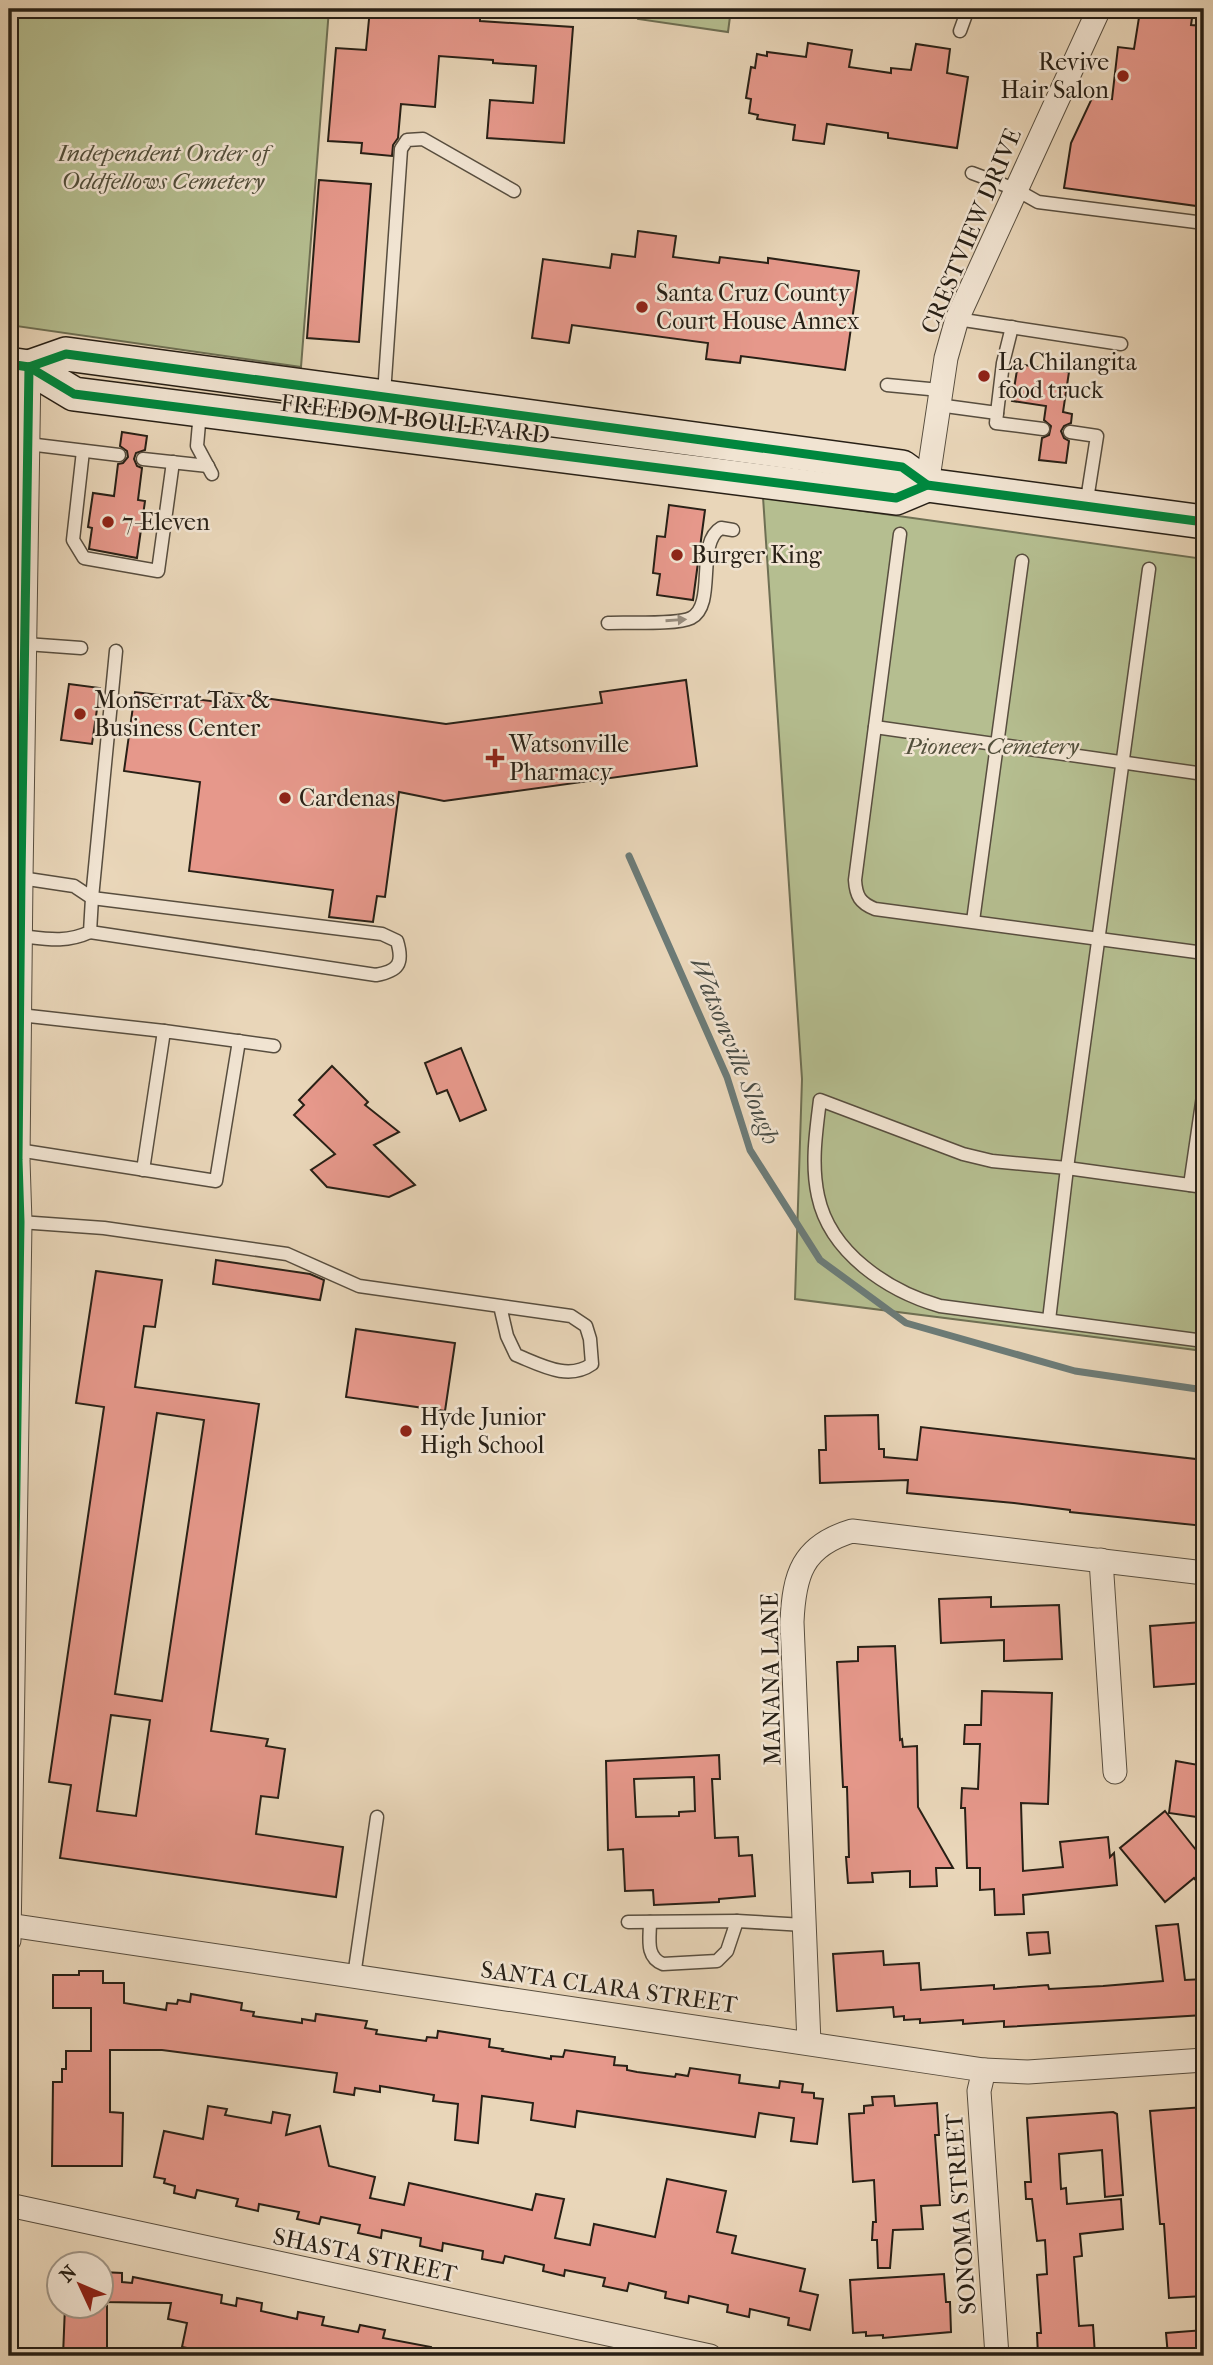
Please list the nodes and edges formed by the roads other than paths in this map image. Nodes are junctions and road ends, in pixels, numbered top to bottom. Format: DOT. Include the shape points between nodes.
graph roads {
  1 [pos="968,9"];
  2 [pos="1099,9"];
  3 [pos="960,31"];
  4 [pos="972,173"];
  5 [pos="1015,189"];
  6 [pos="514,191"];
  7 [pos="1204,223"];
  8 [pos="957,319"];
  9 [pos="1012,327"];
  10 [pos="1121,344"];
  11 [pos="19,365"];
  12 [pos="887,385"];
  13 [pos="384,398"];
  14 [pos="939,398"];
  15 [pos="200,411"];
  16 [pos="997,413"];
  17 [pos="1043,429"];
  18 [pos="1070,432"];
  19 [pos="28,444"];
  20 [pos="83,451"];
  21 [pos="119,455"];
  22 [pos="144,459"];
  23 [pos="173,462"];
  24 [pos="927,485"];
  25 [pos="1086,506"];
  26 [pos="1204,522"];
  27 [pos="733,530"];
  28 [pos="900,534"];
  29 [pos="1022,561"];
  30 [pos="1149,569"];
  31 [pos="608,623"];
  32 [pos="18,641"];
  33 [pos="81,648"];
  34 [pos="116,651"];
  35 [pos="874,727"];
  36 [pos="998,746"];
  37 [pos="1122,762"];
  38 [pos="1204,774"];
  39 [pos="21,877"];
  40 [pos="92,898"];
  41 [pos="973,921"];
  42 [pos="90,932"];
  43 [pos="21,936"];
  44 [pos="1098,938"];
  45 [pos="1204,953"];
  46 [pos="20,1015"];
  47 [pos="164,1031"];
  48 [pos="239,1041"];
  49 [pos="274,1046"];
  50 [pos="14,1074"];
  51 [pos="1204,1089"];
  52 [pos="15,1157"];
  53 [pos="1067,1168"];
  54 [pos="143,1170"];
  55 [pos="1190,1185"];
  56 [pos="1204,1187"];
  57 [pos="14,1222"];
  58 [pos="500,1306"];
  59 [pos="1049,1320"];
  60 [pos="1204,1341"];
  61 [pos="1101,1560"];
  62 [pos="1204,1573"];
  63 [pos="1115,1772"];
  64 [pos="377,1817"];
  65 [pos="737,1921"];
  66 [pos="628,1922"];
  67 [pos="650,1922"];
  68 [pos="9,1925"];
  69 [pos="804,1925"];
  70 [pos="9,1940"];
  71 [pos="354,1976"];
  72 [pos="809,2043"];
  73 [pos="1204,2060"];
  74 [pos="984,2070"];
  75 [pos="9,2205"];
  76 [pos="710,2356"];
  77 [pos="997,2356"];
  1 -- 3 [label="lane"];
  2 -- 5 [label="street, CRESTVIEW DRIVE"];
  4 -- 5 [label="lane"];
  5 -- 7 [label="lane" via="1038,202"];
  5 -- 8 [label="street, CRESTVIEW DRIVE"];
  6 -- 13 [label="lane" via="423,139 407,140 401,149"];
  8 -- 9 [label="lane"];
  8 -- 14 [label="street, CRESTVIEW DRIVE"];
  9 -- 10 [label="lane"];
  9 -- 16 [label="lane"];
  11 -- 13 [label="main road, FREEDOM BOULEVARD" via="66,354"];
  11 -- 15 [label="main road, FREEDOM BOULEVARD" via="74,394"];
  11 -- 19 [label="street"];
  12 -- 14 [label="lane"];
  13 -- 24 [label="main road, FREEDOM BOULEVARD" via="902,467"];
  14 -- 16 [label="lane"];
  14 -- 24 [label="street, CRESTVIEW DRIVE"];
  15 -- 23 [label="lane" via="197,446 210,470"];
  15 -- 24 [label="main road, FREEDOM BOULEVARD" via="896,498"];
  16 -- 17 [label="lane" via="996,423"];
  18 -- 25 [label="lane" via="1097,436"];
  19 -- 20 [label="lane"];
  19 -- 32 [label="street"];
  20 -- 21 [label="lane"];
  20 -- 23 [label="lane" via="73,540 84,558 159,571"];
  22 -- 23 [label="lane"];
  24 -- 25 [label="main road, FREEDOM BOULEVARD"];
  25 -- 26 [label="main road, FREEDOM BOULEVARD"];
  31 -- 27 [label="lane, one-way" via="683,620 696,615 702,604 713,536 721,527"];
  28 -- 35 [label="lane"];
  29 -- 36 [label="lane"];
  30 -- 37 [label="lane"];
  32 -- 33 [label="lane"];
  32 -- 39 [label="street"];
  34 -- 40 [label="lane"];
  35 -- 36 [label="lane"];
  35 -- 41 [label="lane" via="855,880 859,898 875,909"];
  36 -- 37 [label="lane"];
  36 -- 41 [label="lane"];
  37 -- 38 [label="lane"];
  37 -- 44 [label="lane"];
  39 -- 40 [label="lane" via="74,886"];
  39 -- 43 [label="street"];
  40 -- 42 [label="lane"];
  40 -- 42 [label="lane" via="382,934 397,941 401,953 391,972 376,975"];
  41 -- 44 [label="lane"];
  42 -- 43 [label="lane" via="75,939"];
  43 -- 46 [label="street"];
  44 -- 45 [label="lane"];
  44 -- 53 [label="lane"];
  46 -- 47 [label="lane"];
  46 -- 50 [label="street"];
  47 -- 48 [label="lane"];
  47 -- 54 [label="lane"];
  48 -- 49 [label="lane"];
  48 -- 54 [label="lane" via="216,1181"];
  50 -- 52 [label="street"];
  51 -- 55 [label="lane"];
  52 -- 54 [label="lane"];
  52 -- 57 [label="street"];
  53 -- 55 [label="lane"];
  53 -- 59 [label="lane"];
  53 -- 59 [label="lane" via="963,1154 820,1100 814,1148 818,1198 832,1231 860,1264 897,1289 929,1303"];
  55 -- 56 [label="lane"];
  57 -- 58 [label="lane" via="104,1228 287,1254 359,1286"];
  57 -- 68 [label="street"];
  58 -- 58 [label="lane" via="571,1316 586,1326 592,1364 565,1373 516,1355"];
  59 -- 60 [label="lane"];
  61 -- 62 [label="street, MANANA LANE"];
  61 -- 63 [label="street"];
  61 -- 69 [label="street, MANANA LANE" via="852,1531 833,1537 802,1565 795,1584 792,1622"];
  64 -- 71 [label="lane"];
  65 -- 67 [label="lane"];
  65 -- 67 [label="lane" via="727,1951 717,1961 663,1964 651,1954"];
  65 -- 69 [label="lane"];
  66 -- 67 [label="lane"];
  68 -- 70 [label="street"];
  68 -- 71 [label="street, SANTA CLARA STREET"];
  69 -- 72 [label="street, MANANA LANE"];
  71 -- 72 [label="street, SANTA CLARA STREET"];
  72 -- 74 [label="street, SANTA CLARA STREET"];
  73 -- 74 [label="street, SANTA CLARA STREET" via="1040,2072"];
  74 -- 77 [label="street, SONOMA STREET" via="979,2091"];
  75 -- 76 [label="street, SHASTA STREET"];
}
